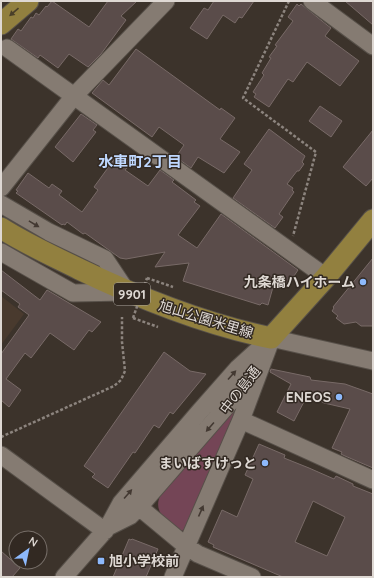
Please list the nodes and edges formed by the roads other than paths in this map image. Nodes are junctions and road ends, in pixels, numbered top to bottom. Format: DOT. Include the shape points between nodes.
graph roads {
  1 [pos="28,1"];
  2 [pos="166,1"];
  3 [pos="312,1"];
  4 [pos="1,24"];
  5 [pos="373,46"];
  6 [pos="7,48"];
  7 [pos="74,96"];
  8 [pos="1,188"];
  9 [pos="1,204"];
  10 [pos="373,220"];
  11 [pos="1,228"];
  12 [pos="1,252"];
  13 [pos="326,277"];
  14 [pos="127,292"];
  15 [pos="271,338"];
  16 [pos="373,361"];
  17 [pos="242,420"];
  18 [pos="1,455"];
  19 [pos="373,480"];
  20 [pos="139,507"];
  21 [pos="106,529"];
  22 [pos="186,546"];
  23 [pos="64,577"];
  24 [pos="173,577"];
  25 [pos="252,577"];
  1 -- 4 [label="main road, one-way"];
  2 -- 7 [label="street"];
  3 -- 5 [label="street"];
  6 -- 7 [label="street"];
  7 -- 8 [label="street"];
  7 -- 13 [label="street"];
  9 -- 14 [label="street, one-way" via="49,232 105,259"];
  10 -- 13 [label="main road, 旭山公園米里線"];
  11 -- 14 [label="main road, 旭山公園米里線 / 9901" via="34,248"];
  12 -- 14 [label="street" via="73,293"];
  13 -- 15 [label="main road, 旭山公園米里線"];
  14 -- 15 [label="main road, 旭山公園米里線 / 9901" via="237,331"];
  15 -- 16 [label="street"];
  15 -- 17 [label="street"];
  15 -- 20 [label="street, 中の島通, one-way" via="251,380"];
  21 -- 15 [label="street, 中の島通, one-way" via="121,503 195,417 238,368"];
  17 -- 19 [label="street"];
  22 -- 17 [label="street, one-way"];
  18 -- 21 [label="street"];
  20 -- 21 [label="street, 中の島通" via="130,516"];
  20 -- 22 [label="street"];
  21 -- 23 [label="street, 中の島通"];
  22 -- 24 [label="street"];
  22 -- 25 [label="street" via="198,554"];
}
